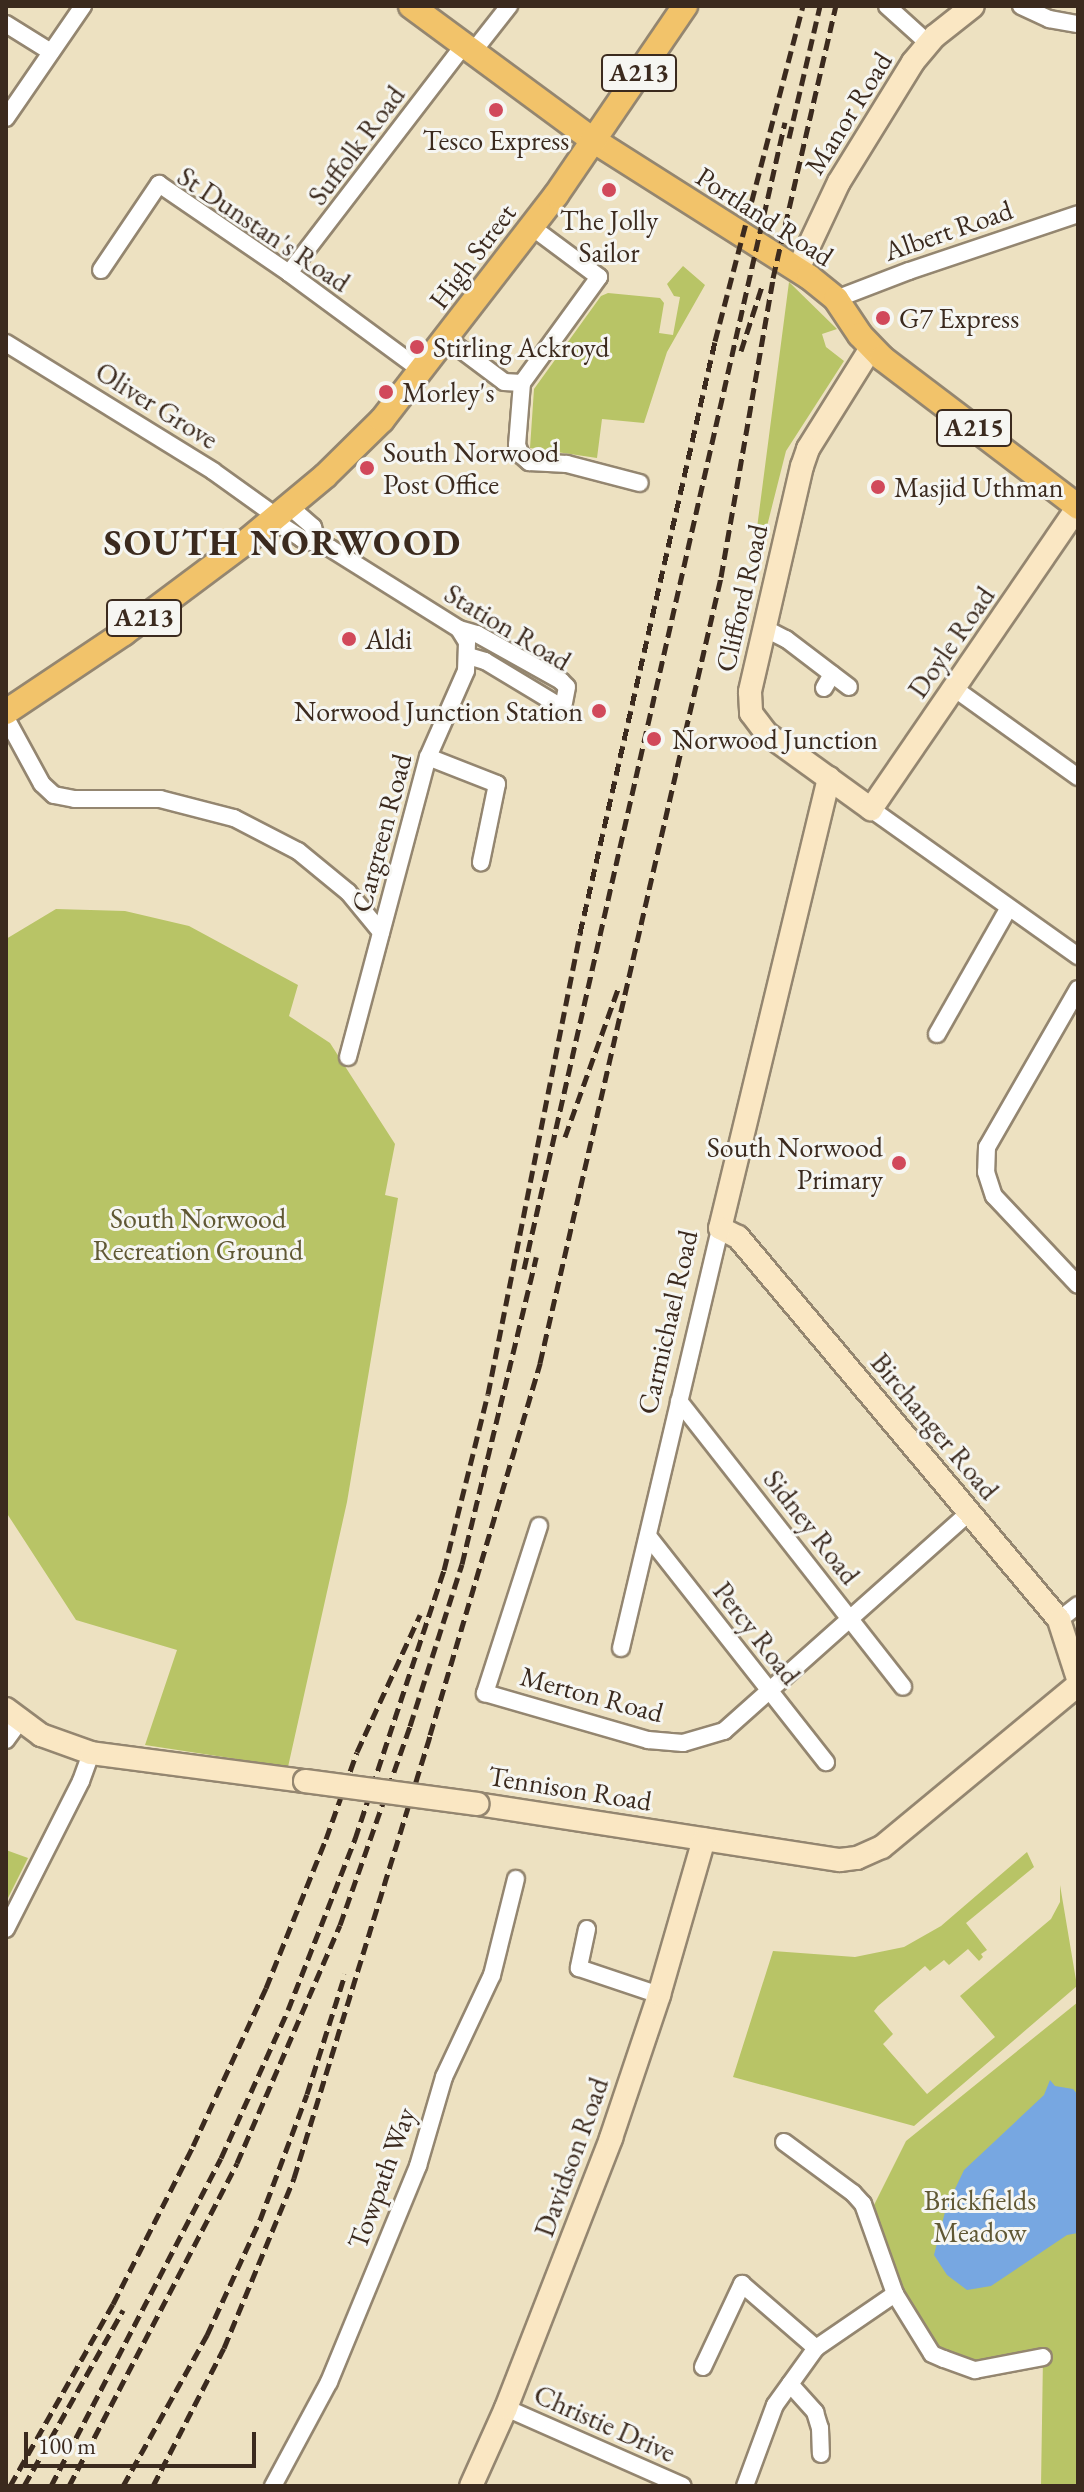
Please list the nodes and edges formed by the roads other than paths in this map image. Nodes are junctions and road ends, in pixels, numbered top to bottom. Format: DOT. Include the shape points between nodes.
graph roads {
  1 [pos="83,6"];
  2 [pos="411,6"];
  3 [pos="509,6"];
  4 [pos="685,6"];
  5 [pos="887,6"];
  6 [pos="973,6"];
  7 [pos="1021,6"];
  8 [pos="6,24"];
  9 [pos="1078,24"];
  10 [pos="928,43"];
  11 [pos="467,50"];
  12 [pos="51,52"];
  13 [pos="6,118"];
  14 [pos="593,140"];
  15 [pos="1078,214"];
  16 [pos="532,227"];
  17 [pos="798,269"];
  18 [pos="101,270"];
  19 [pos="289,273"];
  20 [pos="836,299"];
  21 [pos="447,339"];
  22 [pos="6,343"];
  23 [pos="871,348"];
  24 [pos="422,371"];
  25 [pos="522,383"];
  26 [pos="640,483"];
  27 [pos="1078,507"];
  28 [pos="280,514"];
  29 [pos="764,628"];
  30 [pos="459,629"];
  31 [pos="469,656"];
  32 [pos="849,687"];
  33 [pos="955,689"];
  34 [pos="6,715"];
  35 [pos="428,757"];
  36 [pos="1078,777"];
  37 [pos="829,778"];
  38 [pos="871,809"];
  39 [pos="481,862"];
  40 [pos="1008,909"];
  41 [pos="381,932"];
  42 [pos="1078,956"];
  43 [pos="1078,989"];
  44 [pos="937,1034"];
  45 [pos="348,1057"];
  46 [pos="720,1228"];
  47 [pos="1078,1285"];
  48 [pos="679,1401"];
  49 [pos="969,1513"];
  50 [pos="539,1526"];
  51 [pos="648,1536"];
  52 [pos="1078,1605"];
  53 [pos="851,1619"];
  54 [pos="1059,1620"];
  55 [pos="621,1648"];
  56 [pos="1078,1679"];
  57 [pos="1078,1685"];
  58 [pos="903,1687"];
  59 [pos="771,1691"];
  60 [pos="13,1715"];
  61 [pos="6,1740"];
  62 [pos="91,1753"];
  63 [pos="826,1762"];
  64 [pos="704,1839"];
  65 [pos="516,1879"];
  66 [pos="6,1929"];
  67 [pos="587,1929"];
  68 [pos="659,1995"];
  69 [pos="784,2142"];
  70 [pos="895,2294"];
  71 [pos="816,2348"];
  72 [pos="1043,2357"];
  73 [pos="703,2367"];
  74 [pos="790,2384"];
  75 [pos="506,2408"];
  76 [pos="821,2454"];
  77 [pos="273,2486"];
  78 [pos="471,2486"];
  79 [pos="683,2486"];
  80 [pos="745,2486"];
  1 -- 12 [label="street"];
  2 -- 11 [label="main road, A215"];
  3 -- 11 [label="street, Suffolk Road"];
  4 -- 14 [label="main road, High Street / A213"];
  5 -- 10 [label="street"];
  6 -- 10 [label="street, Manor Road"];
  7 -- 9 [label="street"];
  8 -- 12 [label="street"];
  10 -- 17 [label="street, Manor Road" via="848,166"];
  11 -- 14 [label="main road, A215"];
  11 -- 19 [label="street, Suffolk Road"];
  12 -- 13 [label="street"];
  14 -- 16 [label="main road, High Street / A213"];
  14 -- 17 [label="main road, Portland Road / A215"];
  15 -- 20 [label="street, Albert Road"];
  16 -- 21 [label="main road, High Street / A213"];
  16 -- 25 [label="street" via="599,277"];
  17 -- 20 [label="main road, Portland Road / A215"];
  18 -- 19 [label="street, St Dunstan's Road" via="159,184"];
  19 -- 24 [label="street, St Dunstan's Road"];
  20 -- 23 [label="main road, Portland Road / A215"];
  21 -- 24 [label="main road, High Street / A213"];
  21 -- 25 [label="street" via="504,382"];
  22 -- 28 [label="street, Oliver Grove"];
  23 -- 27 [label="main road, Portland Road / A215"];
  23 -- 29 [label="street, Clifford Road" via="805,456"];
  24 -- 28 [label="main road, High Street / A213" via="382,420"];
  25 -- 26 [label="street" via="517,445 529,462 567,464"];
  27 -- 33 [label="street, Doyle Road"];
  28 -- 30 [label="street, Station Road" via="313,527 317,541"];
  28 -- 34 [label="main road, A213" via="182,591"];
  29 -- 32 [label="street" via="786,639 828,681"];
  29 -- 37 [label="street, Clifford Road" via="750,692 751,713 766,733"];
  30 -- 31 [label="street"];
  30 -- 31 [label="street, Station Road" via="561,681 567,687 563,708"];
  31 -- 35 [label="street, Cargreen Road"];
  33 -- 36 [label="street"];
  33 -- 38 [label="street, Doyle Road"];
  34 -- 41 [label="street" via="42,784 54,795 160,799 234,818 298,851 348,892"];
  35 -- 39 [label="street" via="497,784"];
  35 -- 41 [label="street, Cargreen Road"];
  37 -- 38 [label="street, Clifford Road"];
  37 -- 46 [label="street, Carmichael Road"];
  38 -- 40 [label="street, Clifford Road"];
  40 -- 42 [label="street, Clifford Road"];
  40 -- 44 [label="street"];
  41 -- 45 [label="street, Cargreen Road"];
  43 -- 47 [label="street" via="987,1147 986,1172 994,1196"];
  46 -- 48 [label="street, Carmichael Road"];
  46 -- 49 [label="street, Birchanger Road" via="738,1237"];
  48 -- 51 [label="street, Carmichael Road"];
  48 -- 53 [label="street, Sidney Road"];
  49 -- 53 [label="street, Merton Road"];
  49 -- 54 [label="street, Birchanger Road"];
  50 -- 59 [label="street, Merton Road" via="485,1693 648,1740 683,1743 724,1731"];
  51 -- 55 [label="street, Carmichael Road"];
  51 -- 59 [label="street, Percy Road"];
  52 -- 54 [label="street"];
  53 -- 58 [label="street, Sidney Road"];
  53 -- 59 [label="street, Merton Road"];
  54 -- 56 [label="street, Birchanger Road"];
  57 -- 64 [label="street, Tennison Road" via="868,1855 840,1860"];
  59 -- 63 [label="street, Percy Road"];
  60 -- 61 [label="street"];
  60 -- 62 [label="street, Tennison Road" via="41,1735"];
  62 -- 64 [label="street, Tennison Road, bridge"];
  62 -- 66 [label="street"];
  64 -- 68 [label="street, Davidson Road"];
  65 -- 77 [label="street, Towpath Way" via="492,1975 444,2077 418,2166 329,2382"];
  67 -- 68 [label="street" via="579,1968"];
  68 -- 75 [label="street, Davidson Road" via="592,2191"];
  69 -- 70 [label="street" via="863,2204"];
  70 -- 71 [label="street"];
  70 -- 72 [label="street" via="932,2354 975,2370"];
  71 -- 73 [label="street" via="742,2284"];
  71 -- 74 [label="street"];
  74 -- 76 [label="street" via="815,2412"];
  74 -- 80 [label="street" via="775,2405"];
  75 -- 78 [label="street, Davidson Road"];
  75 -- 79 [label="street, Christie Drive"];
}
